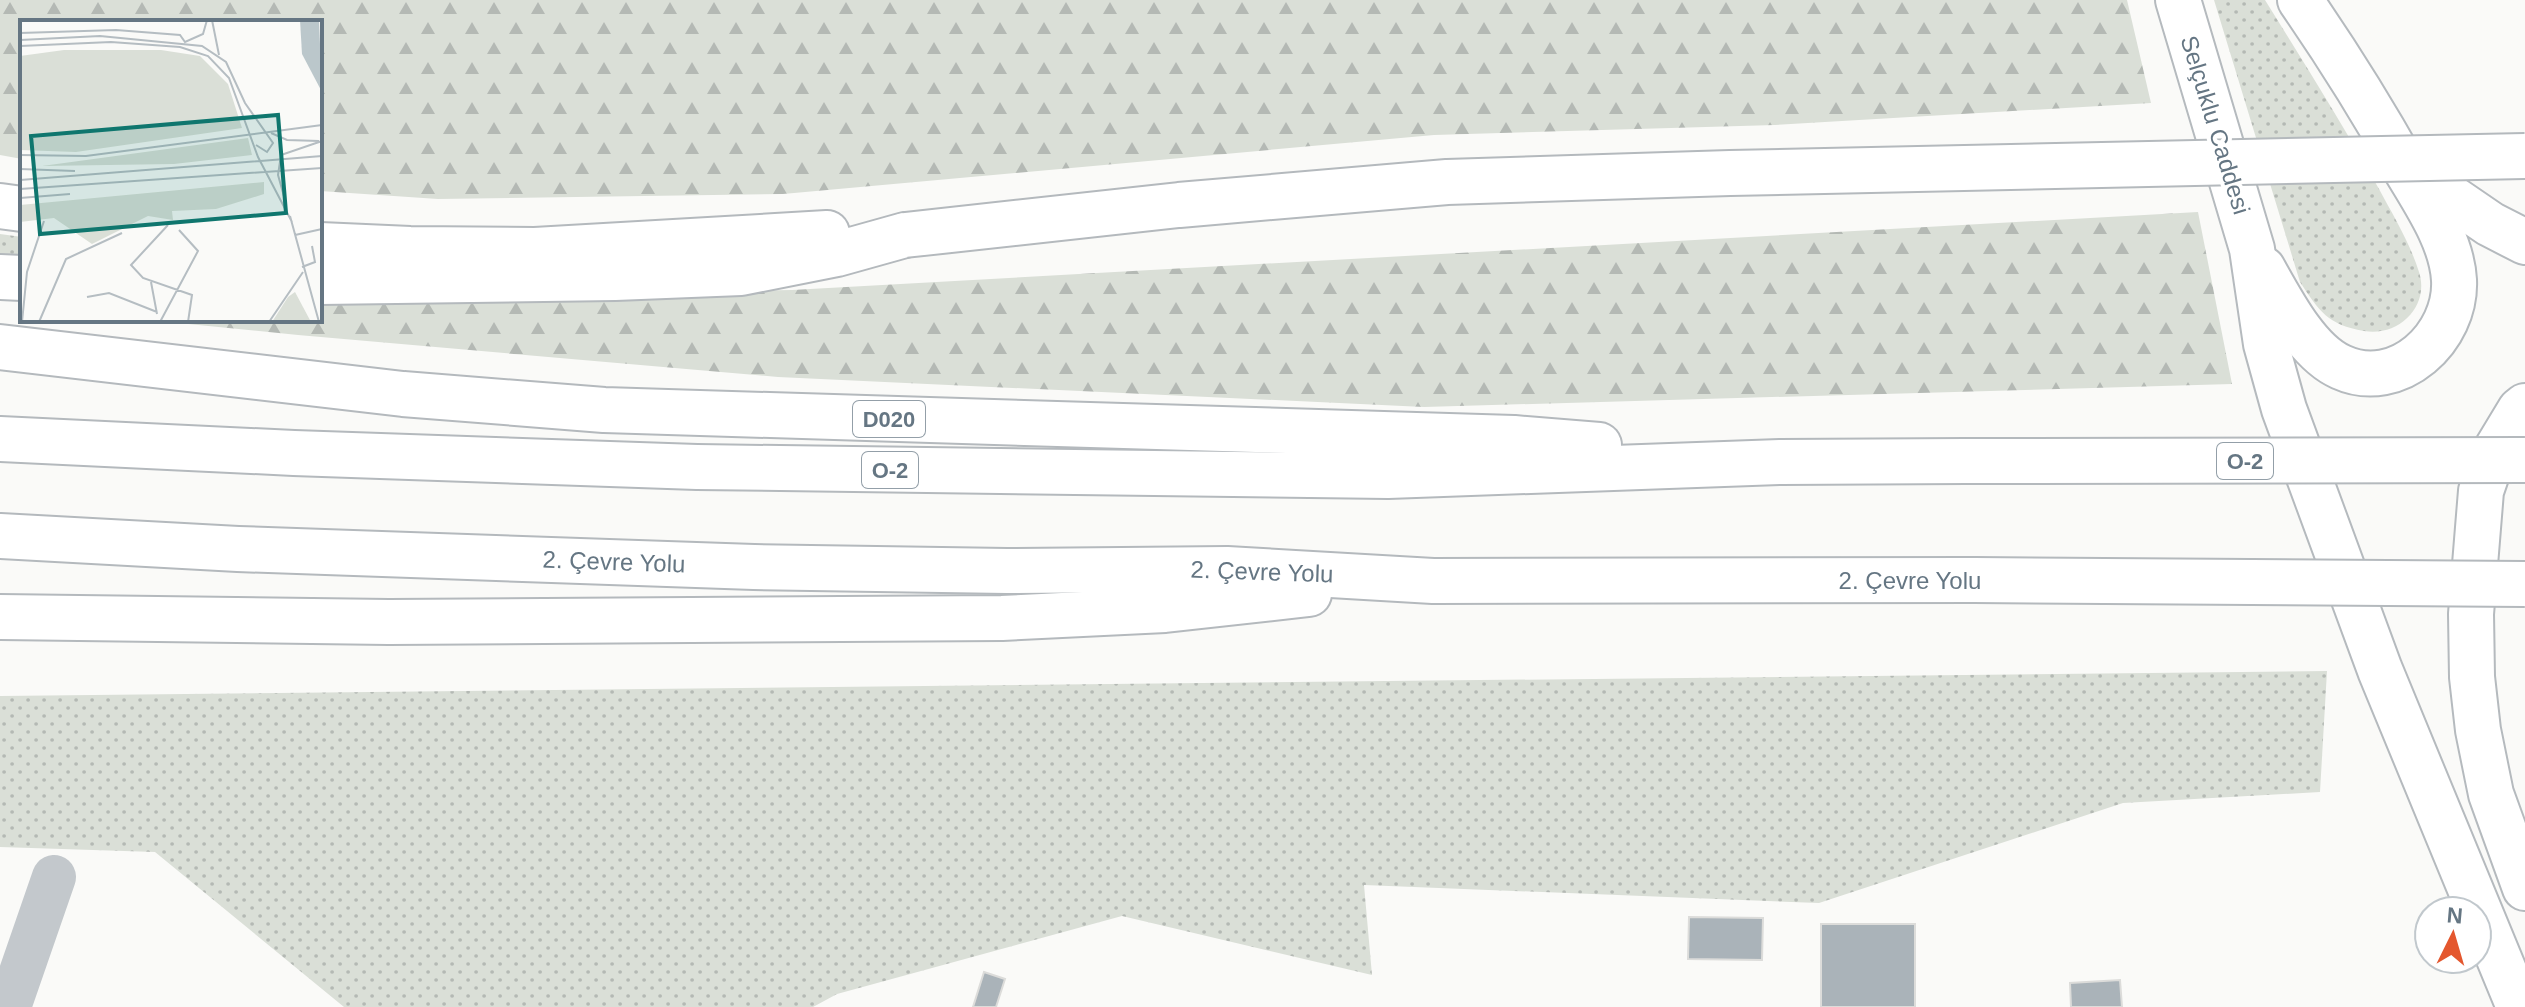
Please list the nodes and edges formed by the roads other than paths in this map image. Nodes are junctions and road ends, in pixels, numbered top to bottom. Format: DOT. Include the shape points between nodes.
graph roads {
  1 [pos="2178,0"];
  2 [pos="2300,0"];
  3 [pos="2369,104"];
  4 [pos="2525,156"];
  5 [pos="0,206"];
  6 [pos="20,209"];
  7 [pos="905,235"];
  8 [pos="2525,242"];
  9 [pos="322,245"];
  10 [pos="2252,249"];
  11 [pos="0,277"];
  12 [pos="20,278"];
  13 [pos="322,282"];
  14 [pos="0,347"];
  15 [pos="2525,406"];
  16 [pos="0,439"];
  17 [pos="2525,460"];
  18 [pos="1780,462"];
  19 [pos="0,536"];
  20 [pos="1433,581"];
  21 [pos="2525,584"];
  22 [pos="0,617"];
  23 [pos="54,877"];
  24 [pos="2525,888"];
  25 [pos="9,1007"];
  26 [pos="2519,1007"];
  1 -- 10 [label="main road, Selçuklu Caddesi"];
  2 -- 3 [label="main road"];
  3 -- 8 [label="main road" via="2452,198"];
  3 -- 10 [label="main road" via="2450,256 2454,281 2447,324 2408,365 2386,373 2340,367 2314,346 2284,307"];
  4 -- 7 [label="main road, bridge" via="1447,182"];
  5 -- 6 [label="main road"];
  7 -- 9 [label="main road" via="810,233 535,250"];
  7 -- 13 [label="main road" via="741,273"];
  10 -- 26 [label="main road" via="2266,344 2284,409 2380,670"];
  11 -- 12 [label="main road"];
  14 -- 18 [label="main road, D020" via="403,394 604,410 1514,438"];
  15 -- 24 [label="main road" via="2494,453 2481,491 2471,614 2478,730 2491,794"];
  16 -- 18 [label="main road, O-2" via="620,464 992,471 1388,476"];
  17 -- 18 [label="main road, O-2, bridge"];
  19 -- 20 [label="main road, 2. Çevre Yolu" via="754,567 1227,569"];
  20 -- 21 [label="main road, 2. Çevre Yolu, bridge"];
  20 -- 22 [label="main road" via="1165,610 1002,618 389,622"];
  23 -- 25 [label="street"];
}
